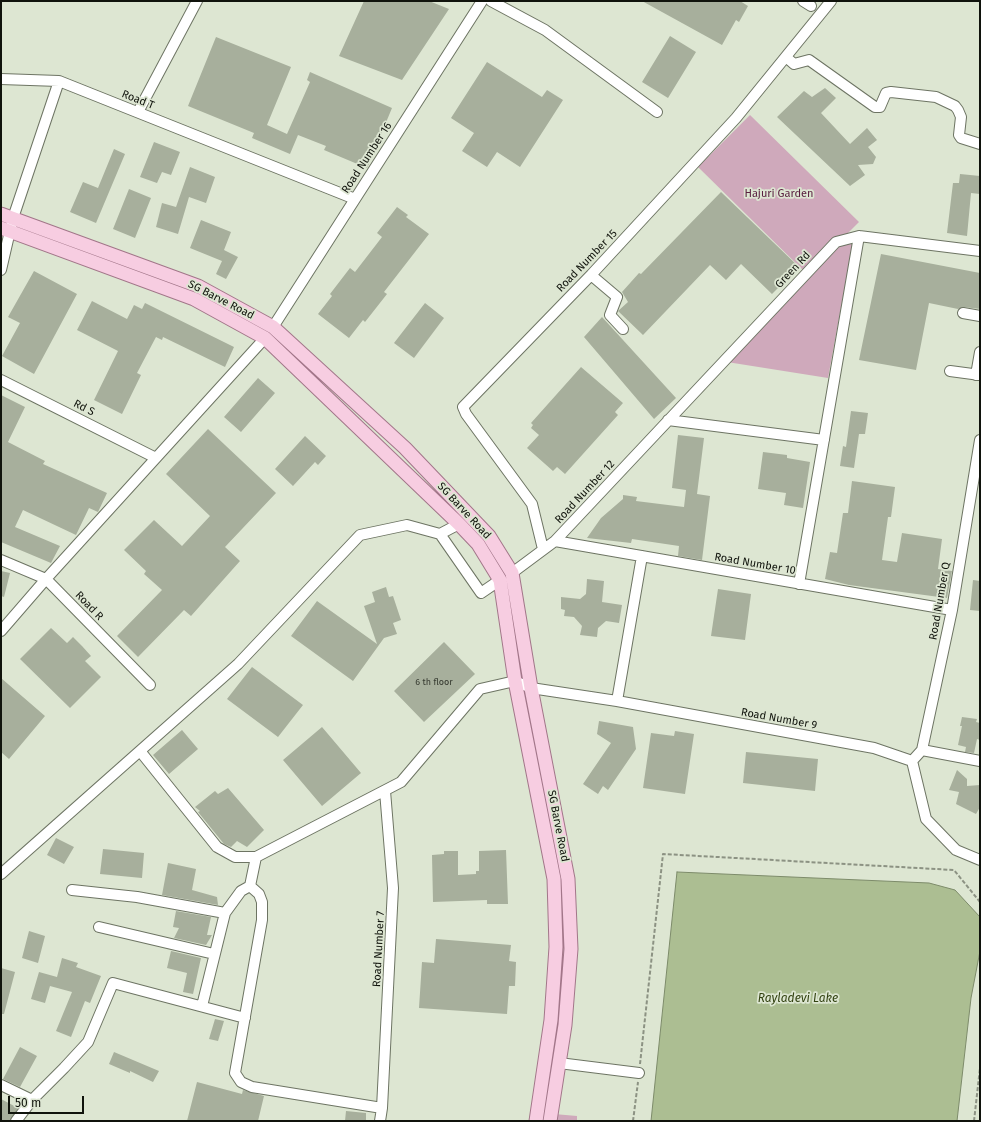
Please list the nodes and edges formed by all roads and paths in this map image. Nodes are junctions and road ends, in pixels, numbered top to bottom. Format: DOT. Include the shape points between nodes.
graph roads {
  1 [pos="197,1"];
  2 [pos="482,1"];
  3 [pos="491,1"];
  4 [pos="831,1"];
  5 [pos="786,57"];
  6 [pos="1,79"];
  7 [pos="59,81"];
  8 [pos="138,112"];
  9 [pos="657,112"];
  10 [pos="980,144"];
  11 [pos="355,199"];
  12 [pos="7,216"];
  13 [pos="6,230"];
  14 [pos="859,236"];
  15 [pos="980,251"];
  16 [pos="1,270"];
  17 [pos="592,275"];
  18 [pos="963,313"];
  19 [pos="980,316"];
  20 [pos="273,327"];
  21 [pos="623,329"];
  22 [pos="266,338"];
  23 [pos="980,352"];
  24 [pos="950,371"];
  25 [pos="978,375"];
  26 [pos="1,380"];
  27 [pos="668,420"];
  28 [pos="824,440"];
  29 [pos="980,440"];
  30 [pos="156,458"];
  31 [pos="459,524"];
  32 [pos="440,534"];
  33 [pos="555,541"];
  34 [pos="543,549"];
  35 [pos="642,556"];
  36 [pos="1,560"];
  37 [pos="512,573"];
  38 [pos="46,579"];
  39 [pos="500,580"];
  40 [pos="799,584"];
  41 [pos="952,610"];
  42 [pos="1,631"];
  43 [pos="515,681"];
  44 [pos="150,684"];
  45 [pos="531,688"];
  46 [pos="617,701"];
  47 [pos="922,750"];
  48 [pos="140,751"];
  49 [pos="912,761"];
  50 [pos="980,761"];
  51 [pos="385,791"];
  52 [pos="256,857"];
  53 [pos="980,860"];
  54 [pos="1,874"];
  55 [pos="250,886"];
  56 [pos="72,890"];
  57 [pos="980,902"];
  58 [pos="225,913"];
  59 [pos="99,926"];
  60 [pos="214,954"];
  61 [pos="202,1006"];
  62 [pos="245,1018"];
  63 [pos="560,1063"];
  64 [pos="980,1068"];
  65 [pos="639,1073"];
  66 [pos="1,1085"];
  67 [pos="32,1100"];
  68 [pos="382,1108"];
  69 [pos="16,1121"];
  70 [pos="380,1121"];
  71 [pos="536,1121"];
  72 [pos="550,1121"];
  73 [pos="633,1121"];
  74 [pos="974,1121"];
  1 -- 8 [label="street"];
  2 -- 11 [label="street, Road Number 16"];
  3 -- 9 [label="street" via="544,30"];
  4 -- 5 [label="street, Road Number 15"];
  5 -- 10 [label="street" via="794,64 809,60 875,108 880,107 886,93 891,92 936,97 958,110 961,117 961,138"];
  5 -- 17 [label="street, Road Number 15" via="736,118"];
  6 -- 7 [label="street, Road T"];
  7 -- 8 [label="street, Road T"];
  7 -- 12 [label="street"];
  8 -- 11 [label="street, Road T"];
  11 -- 20 [label="street, Road Number 16"];
  12 -- 13 [label="street"];
  12 -- 20 [label="main road, SG Barve Road" via="198,286"];
  13 -- 16 [label="street"];
  13 -- 22 [label="main road, SG Barve Road" via="194,299"];
  14 -- 15 [label="street, Green Rd"];
  14 -- 27 [label="street, Green Rd" via="836,242"];
  14 -- 28 [label="street"];
  17 -- 21 [label="street" via="617,297 610,315"];
  17 -- 34 [label="street, Road Number 15" via="463,407 532,504"];
  18 -- 19 [label="street"];
  20 -- 37 [label="main road, SG Barve Road" via="405,448 489,536"];
  22 -- 30 [label="street"];
  22 -- 31 [label="main road, SG Barve Road"];
  23 -- 25 [label="street"];
  24 -- 25 [label="street"];
  26 -- 30 [label="street, Rd S"];
  27 -- 28 [label="street"];
  27 -- 33 [label="street, Road Number 12"];
  28 -- 40 [label="street"];
  29 -- 41 [label="street, Road Number Q"];
  30 -- 38 [label="street"];
  31 -- 32 [label="street"];
  31 -- 39 [label="main road, SG Barve Road" via="478,544"];
  32 -- 39 [label="street" via="481,593"];
  32 -- 48 [label="street" via="407,525 360,535 238,664"];
  33 -- 34 [label="street, Road Number 12"];
  33 -- 35 [label="street, Road Number 10"];
  34 -- 37 [label="street, Road Number 12"];
  35 -- 40 [label="street, Road Number 10"];
  35 -- 46 [label="street"];
  36 -- 38 [label="street, Road R"];
  37 -- 45 [label="main road, SG Barve Road"];
  38 -- 42 [label="street"];
  38 -- 44 [label="street, Road R"];
  39 -- 43 [label="main road, SG Barve Road"];
  40 -- 41 [label="street, Road Number 10"];
  41 -- 47 [label="street, Road Number Q"];
  43 -- 45 [label="street, Road Number 9"];
  43 -- 51 [label="street" via="480,689 401,782"];
  43 -- 71 [label="main road, SG Barve Road" via="554,879 556,947 551,1020"];
  45 -- 46 [label="street, Road Number 9"];
  45 -- 63 [label="main road, SG Barve Road" via="568,879 571,949 566,1025"];
  46 -- 49 [label="street, Road Number 9" via="874,748"];
  47 -- 49 [label="street"];
  47 -- 50 [label="street"];
  48 -- 52 [label="street" via="217,847 235,857"];
  48 -- 54 [label="street"];
  49 -- 53 [label="street" via="926,819 956,850"];
  51 -- 52 [label="street"];
  51 -- 68 [label="street, Road Number 7" via="394,888"];
  52 -- 55 [label="street"];
  55 -- 58 [label="street" via="241,891"];
  55 -- 62 [label="street" via="259,894 262,902 262,920"];
  56 -- 58 [label="street" via="137,896"];
  57 -- 65 [label="path" via="954,870 663,854"];
  58 -- 60 [label="street"];
  59 -- 60 [label="street"];
  60 -- 61 [label="street"];
  61 -- 62 [label="street"];
  61 -- 67 [label="street" via="112,983 88,1042"];
  62 -- 68 [label="street" via="235,1073 241,1082 252,1087"];
  63 -- 65 [label="street"];
  63 -- 72 [label="main road, SG Barve Road"];
  64 -- 74 [label="path"];
  65 -- 73 [label="path"];
  66 -- 67 [label="street"];
  67 -- 69 [label="street"];
  68 -- 70 [label="street, Road Number 7"];
}
